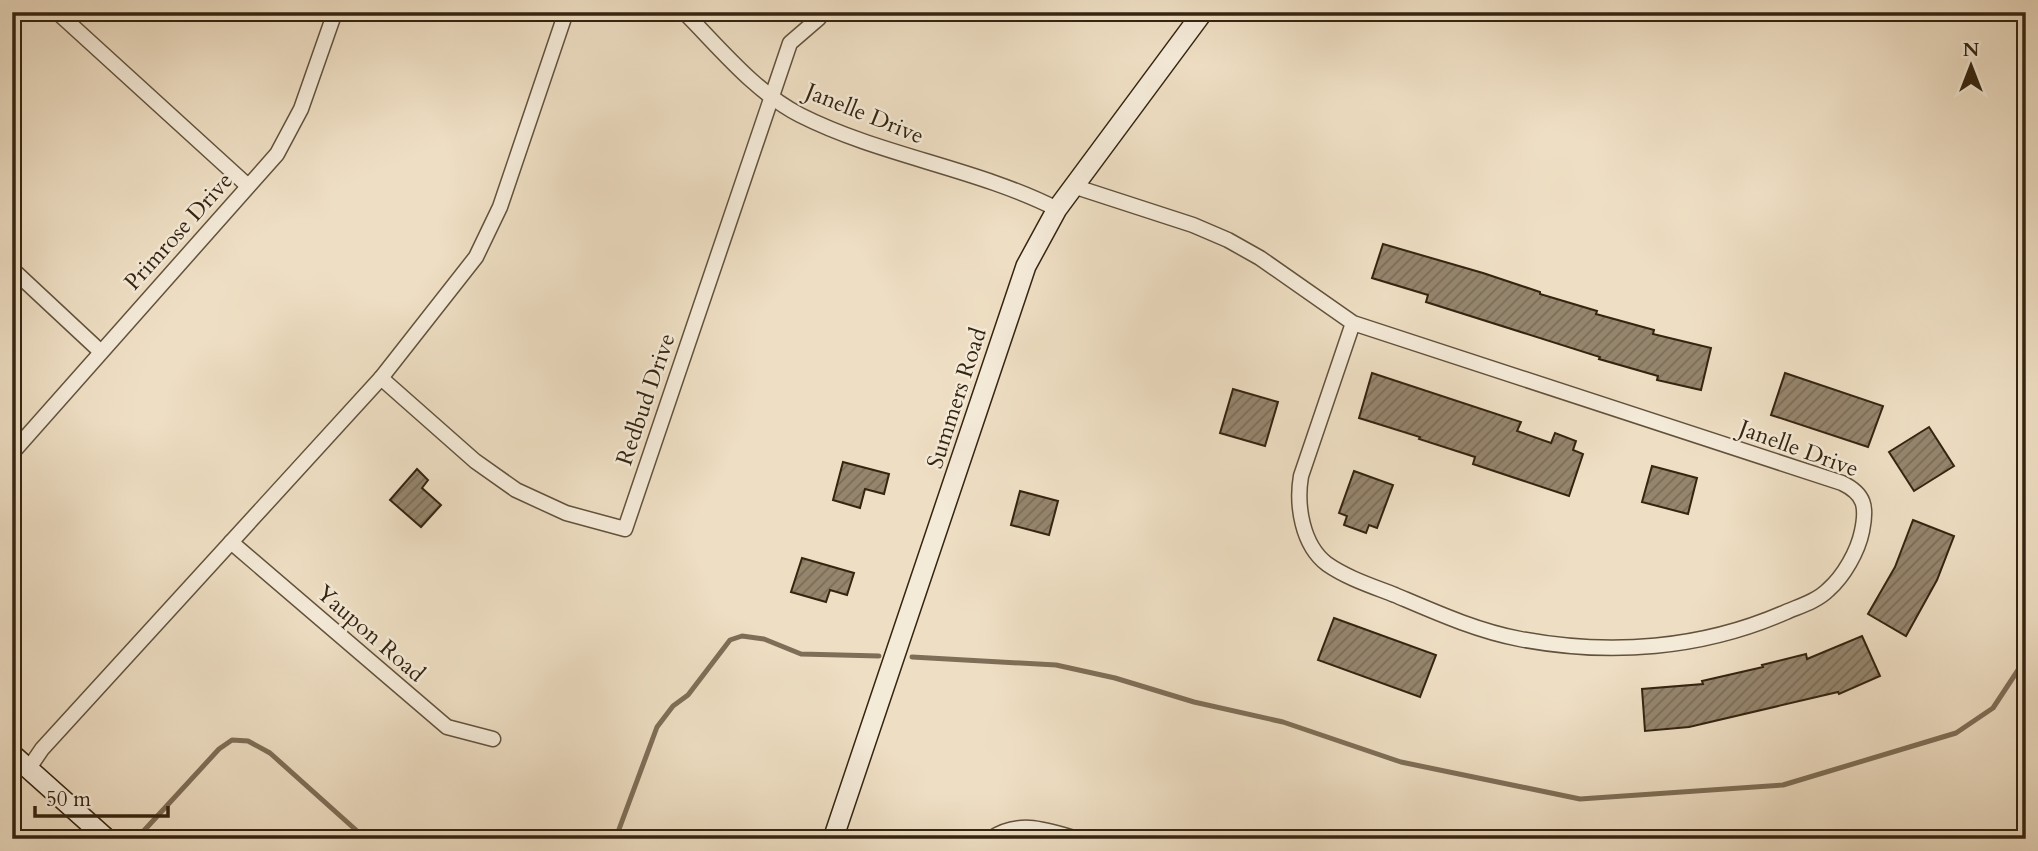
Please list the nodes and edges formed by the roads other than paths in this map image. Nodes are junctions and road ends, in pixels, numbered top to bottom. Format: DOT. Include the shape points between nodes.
graph roads {
  1 [pos="57,12"];
  2 [pos="335,12"];
  3 [pos="566,12"];
  4 [pos="684,12"];
  5 [pos="1203,12"];
  6 [pos="819,18"];
  7 [pos="772,96"];
  8 [pos="248,186"];
  9 [pos="1073,186"];
  10 [pos="1057,209"];
  11 [pos="12,269"];
  12 [pos="1353,323"];
  13 [pos="101,352"];
  14 [pos="380,379"];
  15 [pos="12,453"];
  16 [pos="231,542"];
  17 [pos="493,739"];
  18 [pos="12,754"];
  19 [pos="29,768"];
  20 [pos="107,839"];
  21 [pos="833,839"];
  22 [pos="990,839"];
  23 [pos="1077,839"];
  1 -- 8 [label="street"];
  2 -- 8 [label="street, Primrose Drive" via="301,109 277,154"];
  3 -- 14 [label="street" via="500,207 476,257"];
  4 -- 7 [label="street, Janelle Drive"];
  5 -- 9 [label="street, Summers Road"];
  6 -- 7 [label="street, Redbud Drive" via="790,43"];
  7 -- 10 [label="street, Janelle Drive" via="845,134"];
  7 -- 14 [label="street, Redbud Drive" via="625,529 566,513 516,491"];
  8 -- 13 [label="street, Primrose Drive"];
  9 -- 10 [label="street, Summers Road"];
  9 -- 12 [label="street, Janelle Drive" via="1228,240"];
  10 -- 21 [label="street, Summers Road" via="1026,266"];
  11 -- 13 [label="street"];
  12 -- 12 [label="street, Janelle Drive" via="1298,494 1312,545 1325,563 1360,581 1518,639 1627,649 1715,636 1765,621 1826,593 1840,578 1862,533 1861,496 1842,483"];
  13 -- 15 [label="street, Primrose Drive"];
  14 -- 16 [label="street"];
  16 -- 17 [label="street, Yaupon Road" via="447,727"];
  16 -- 19 [label="street"];
  18 -- 19 [label="street"];
  19 -- 20 [label="street"];
  22 -- 23 [label="street" via="1026,826"];
}
